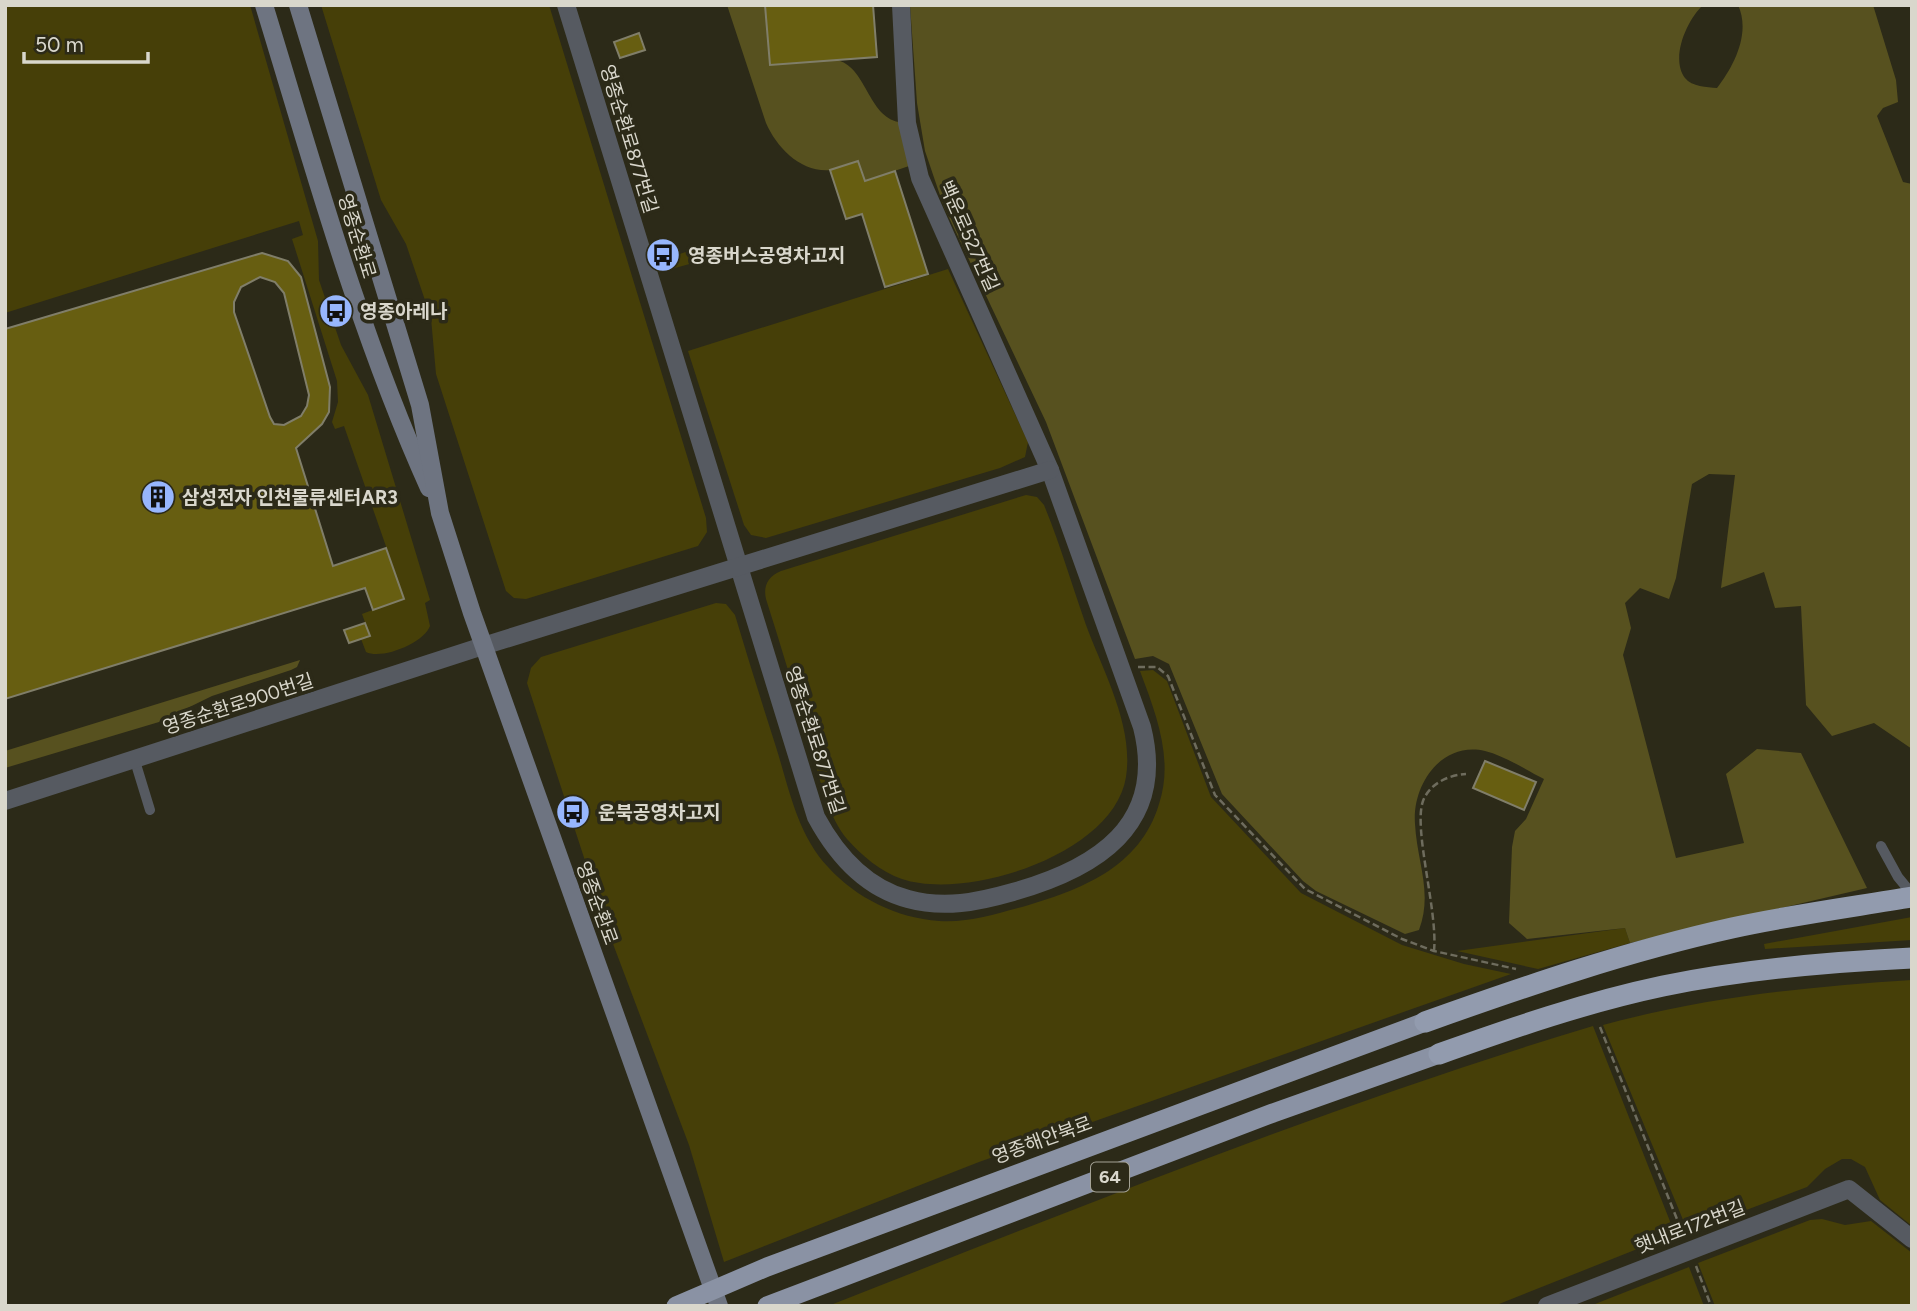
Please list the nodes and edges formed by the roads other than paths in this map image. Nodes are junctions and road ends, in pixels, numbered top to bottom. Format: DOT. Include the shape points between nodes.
graph roads {
  1 [pos="264,5"];
  2 [pos="298,5"];
  3 [pos="566,5"];
  4 [pos="901,5"];
  5 [pos="1050,470"];
  6 [pos="440,513"];
  7 [pos="738,567"];
  8 [pos="483,646"];
  9 [pos="135,761"];
  10 [pos="5,801"];
  11 [pos="150,810"];
  12 [pos="1881,846"];
  13 [pos="1912,895"];
  14 [pos="1912,958"];
  15 [pos="1425,1022"];
  16 [pos="1439,1054"];
  17 [pos="1912,1239"];
  18 [pos="774,1303"];
  19 [pos="677,1306"];
  20 [pos="719,1306"];
  21 [pos="1547,1306"];
  1 -- 6 [label="main road, 영종순환로" via="359,314 390,402"];
  2 -- 6 [label="main road, 영종순환로" via="420,405"];
  3 -- 7 [label="street, 영종순환로877번길"];
  4 -- 5 [label="street, 백운로527번길" via="912,153 939,224"];
  5 -- 7 [label="street, 영종순환로900번길"];
  5 -- 7 [label="street, 영종순환로877번길" via="1142,727 1146,776 1128,825 1098,858 1020,890 953,905 906,899 864,876 835,849 811,803"];
  6 -- 8 [label="main road, 영종순환로"];
  7 -- 8 [label="street, 영종순환로900번길"];
  8 -- 9 [label="street, 영종순환로900번길"];
  8 -- 20 [label="main road, 영종순환로"];
  9 -- 10 [label="street, 영종순환로900번길"];
  9 -- 11 [label="lane"];
  12 -- 13 [label="lane"];
  13 -- 15 [label="highway" via="1668,944 1546,979"];
  14 -- 16 [label="highway" via="1758,970 1662,986"];
  15 -- 19 [label="highway, 영종해안북로 / 64" via="767,1267"];
  16 -- 18 [label="highway, 64"];
  17 -- 21 [label="street, 햇내로172번길" via="1849,1189"];
}
